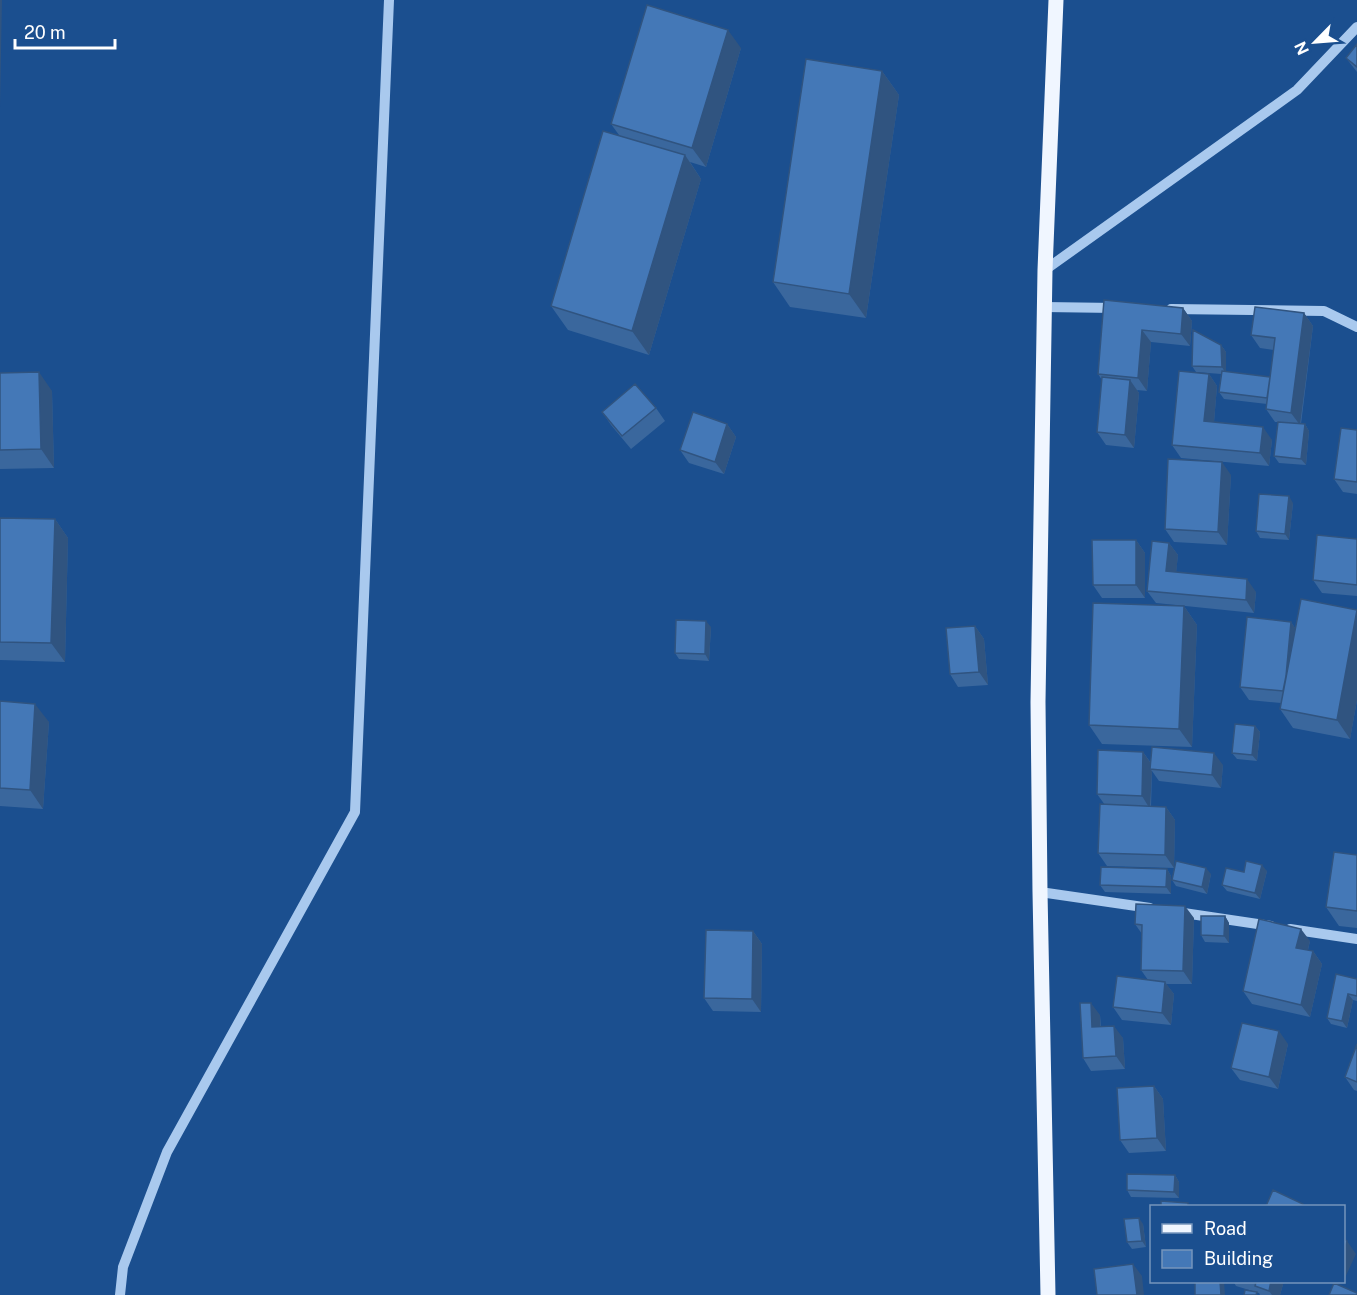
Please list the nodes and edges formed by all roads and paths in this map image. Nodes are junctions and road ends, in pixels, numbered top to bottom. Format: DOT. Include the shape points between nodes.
graph roads {
  1 [pos="389,0"];
  2 [pos="1056,0"];
  3 [pos="1357,27"];
  4 [pos="1045,270"];
  5 [pos="1044,307"];
  6 [pos="1126,308"];
  7 [pos="1161,308"];
  8 [pos="1357,327"];
  9 [pos="1040,892"];
  10 [pos="1157,909"];
  11 [pos="1169,911"];
  12 [pos="1357,939"];
  13 [pos="120,1295"];
  14 [pos="1048,1295"];
  1 -- 13 [label="street" via="355,812 167,1152 123,1267"];
  2 -- 4 [label="main road"];
  3 -- 4 [label="street" via="1297,90"];
  4 -- 5 [label="main road"];
  5 -- 6 [label="street"];
  5 -- 9 [label="main road" via="1038,702"];
  7 -- 8 [label="street" via="1324,311"];
  9 -- 10 [label="street"];
  9 -- 14 [label="main road"];
  11 -- 12 [label="street"];
}
